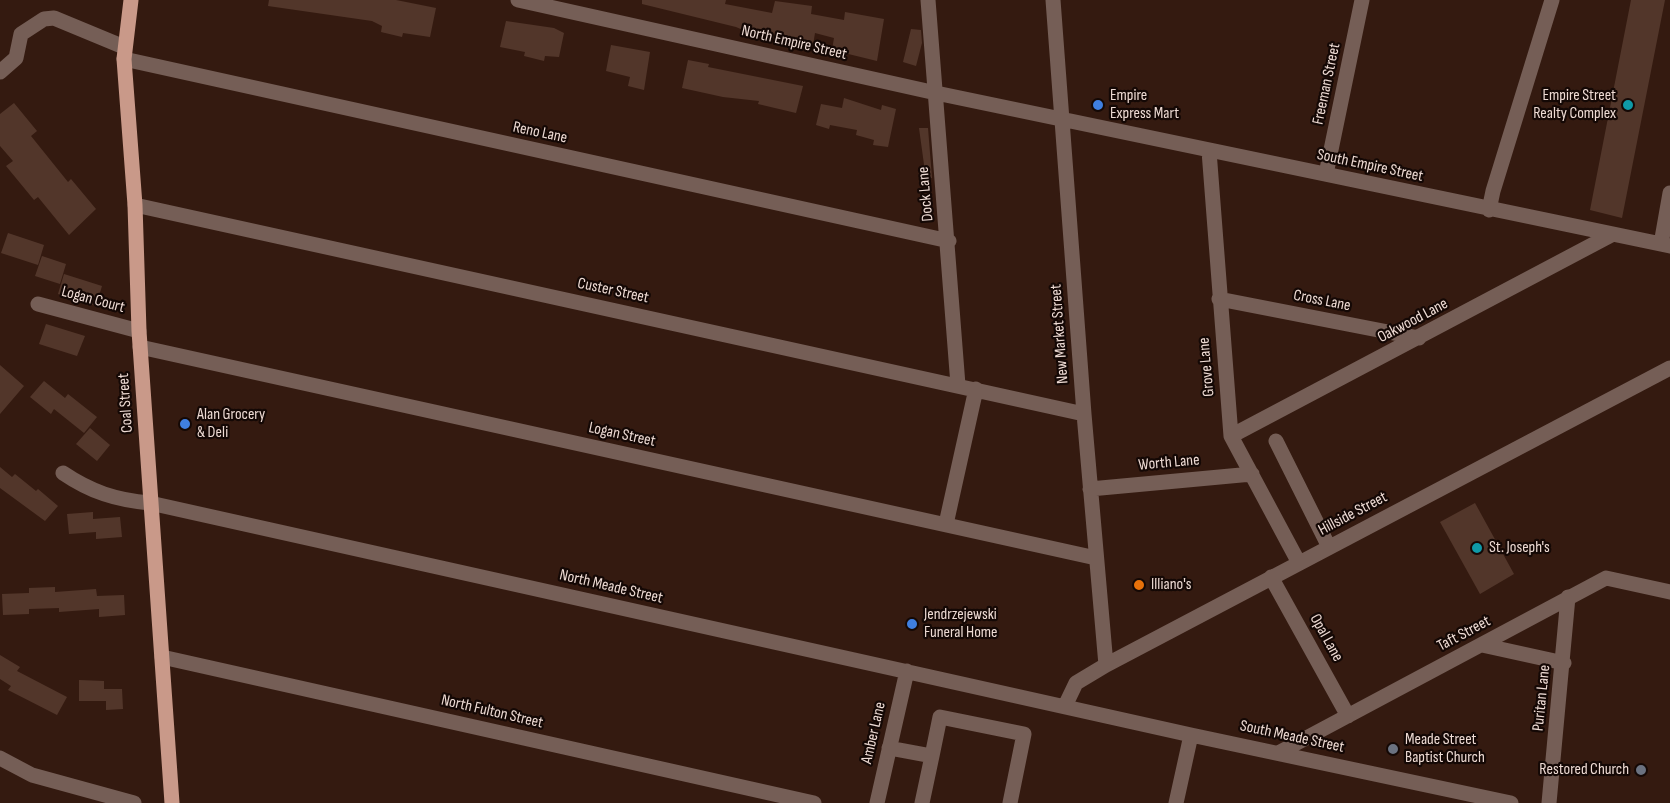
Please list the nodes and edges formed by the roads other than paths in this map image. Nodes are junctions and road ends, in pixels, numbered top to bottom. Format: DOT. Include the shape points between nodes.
graph roads {
  1 [pos="131,0"];
  2 [pos="518,0"];
  3 [pos="928,0"];
  4 [pos="1053,0"];
  5 [pos="1362,0"];
  6 [pos="1552,0"];
  7 [pos="124,53"];
  8 [pos="0,72"];
  9 [pos="936,93"];
  10 [pos="1063,120"];
  11 [pos="1209,151"];
  12 [pos="1326,174"];
  13 [pos="1670,193"];
  14 [pos="135,205"];
  15 [pos="1490,210"];
  16 [pos="1611,235"];
  17 [pos="949,241"];
  18 [pos="1666,245"];
  19 [pos="1219,299"];
  20 [pos="38,304"];
  21 [pos="139,331"];
  22 [pos="1419,338"];
  23 [pos="140,347"];
  24 [pos="1670,368"];
  25 [pos="958,385"];
  26 [pos="976,389"];
  27 [pos="1084,414"];
  28 [pos="1231,436"];
  29 [pos="1276,441"];
  30 [pos="63,473"];
  31 [pos="1252,474"];
  32 [pos="1090,489"];
  33 [pos="150,503"];
  34 [pos="946,525"];
  35 [pos="1329,547"];
  36 [pos="1096,558"];
  37 [pos="1299,563"];
  38 [pos="1271,577"];
  39 [pos="1670,592"];
  40 [pos="1568,597"];
  41 [pos="1482,645"];
  42 [pos="162,657"];
  43 [pos="1564,663"];
  44 [pos="1106,665"];
  45 [pos="907,671"];
  46 [pos="1065,706"];
  47 [pos="1348,716"];
  48 [pos="1191,735"];
  49 [pos="889,748"];
  50 [pos="1281,752"];
  51 [pos="932,756"];
  52 [pos="0,758"];
  53 [pos="134,803"];
  54 [pos="172,803"];
  55 [pos="814,803"];
  56 [pos="877,803"];
  57 [pos="922,803"];
  58 [pos="1010,803"];
  59 [pos="1176,803"];
  60 [pos="1511,803"];
  61 [pos="1549,803"];
  1 -- 7 [label="main road, Coal Street"];
  2 -- 9 [label="street, North Empire Street"];
  3 -- 9 [label="street, Dock Lane"];
  4 -- 10 [label="street, New Market Street"];
  5 -- 12 [label="street, Freeman Street"];
  6 -- 15 [label="street"];
  7 -- 8 [label="street, Reno Lane" via="54,18 44,19 21,34 16,58"];
  7 -- 14 [label="main road, Coal Street"];
  7 -- 17 [label="street, Reno Lane"];
  9 -- 10 [label="street, North Empire Street"];
  9 -- 17 [label="street, Dock Lane"];
  10 -- 11 [label="street, South Empire Street"];
  10 -- 27 [label="street, New Market Street"];
  11 -- 12 [label="street, South Empire Street"];
  11 -- 19 [label="street, Grove Lane"];
  12 -- 15 [label="street, South Empire Street"];
  13 -- 18 [label="street"];
  14 -- 21 [label="main road, Coal Street"];
  14 -- 25 [label="street, Custer Street"];
  15 -- 16 [label="street, South Empire Street"];
  16 -- 18 [label="street, South Empire Street"];
  16 -- 22 [label="street, Oakwood Lane"];
  17 -- 25 [label="street, Dock Lane"];
  19 -- 22 [label="street, Cross Lane"];
  19 -- 28 [label="street, Grove Lane"];
  20 -- 21 [label="street, Logan Court"];
  21 -- 23 [label="main road, Coal Street"];
  22 -- 28 [label="street, Oakwood Lane"];
  23 -- 33 [label="main road, Coal Street"];
  23 -- 34 [label="street, Logan Street"];
  24 -- 35 [label="street, Hillside Street"];
  25 -- 26 [label="street, Custer Street"];
  26 -- 27 [label="street, Custer Street"];
  26 -- 34 [label="street"];
  27 -- 32 [label="street, New Market Street"];
  28 -- 31 [label="street, Grove Lane"];
  29 -- 35 [label="street"];
  30 -- 33 [label="street, North Meade Street" via="117,500"];
  31 -- 32 [label="street, Worth Lane"];
  31 -- 37 [label="street, Grove Lane"];
  32 -- 36 [label="street, New Market Street"];
  33 -- 42 [label="main road, Coal Street"];
  33 -- 45 [label="street, North Meade Street"];
  34 -- 36 [label="street, Logan Street"];
  35 -- 37 [label="street, Hillside Street"];
  36 -- 44 [label="street, New Market Street"];
  37 -- 38 [label="street, Hillside Street"];
  38 -- 44 [label="street, Hillside Street"];
  38 -- 47 [label="street, Opal Lane"];
  39 -- 40 [label="street, Taft Street" via="1606,578"];
  40 -- 41 [label="street, Taft Street"];
  40 -- 43 [label="street, Puritan Lane"];
  41 -- 43 [label="street"];
  41 -- 47 [label="street, Taft Street"];
  42 -- 54 [label="main road, Coal Street"];
  42 -- 55 [label="street, North Fulton Street"];
  43 -- 61 [label="street, Puritan Lane"];
  44 -- 46 [label="street, Hillside Street" via="1076,683"];
  45 -- 46 [label="street, North Meade Street"];
  45 -- 49 [label="street, Amber Lane"];
  46 -- 48 [label="street, South Meade Street"];
  47 -- 50 [label="street, Taft Street"];
  48 -- 50 [label="street, South Meade Street"];
  48 -- 59 [label="street"];
  49 -- 51 [label="street"];
  49 -- 56 [label="street, Amber Lane"];
  50 -- 60 [label="street, South Meade Street"];
  51 -- 57 [label="street"];
  51 -- 58 [label="street" via="940,717 1024,734"];
  52 -- 53 [label="street" via="41,778"];
}
